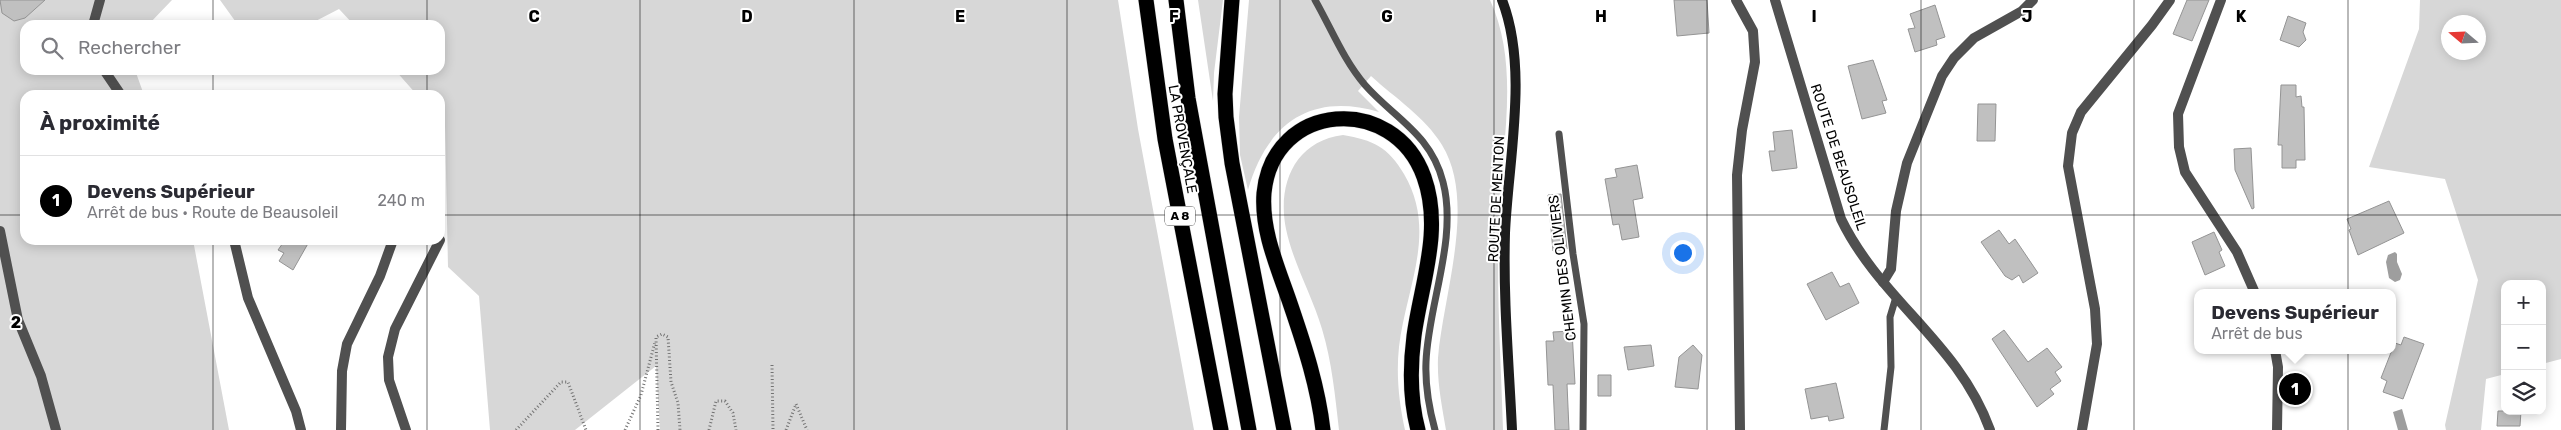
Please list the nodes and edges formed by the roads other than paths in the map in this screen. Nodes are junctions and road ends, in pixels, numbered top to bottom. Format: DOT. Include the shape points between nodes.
graph roads {
  1 [pos="100,0"];
  2 [pos="1146,0"];
  3 [pos="1176,0"];
  4 [pos="1232,0"];
  5 [pos="1315,0"];
  6 [pos="1502,0"];
  7 [pos="1736,0"];
  8 [pos="1775,0"];
  9 [pos="2033,0"];
  10 [pos="2170,0"];
  11 [pos="2221,0"];
  12 [pos="95,20"];
  13 [pos="107,75"];
  14 [pos="118,90"];
  15 [pos="1560,134"];
  16 [pos="0,231"];
  17 [pos="235,245"];
  18 [pos="391,245"];
  19 [pos="437,245"];
  20 [pos="1884,282"];
  21 [pos="2253,289"];
  22 [pos="1896,297"];
  23 [pos="2276,354"];
  24 [pos="56,430"];
  25 [pos="301,430"];
  26 [pos="341,430"];
  27 [pos="406,430"];
  28 [pos="1221,430"];
  29 [pos="1249,430"];
  30 [pos="1284,430"];
  31 [pos="1323,430"];
  32 [pos="1418,430"];
  33 [pos="1435,430"];
  34 [pos="1512,430"];
  35 [pos="1583,430"];
  36 [pos="1740,430"];
  37 [pos="1884,430"];
  38 [pos="1990,430"];
  39 [pos="2082,430"];
  40 [pos="2277,430"];
  1 -- 12 [label="street"];
  2 -- 28 [label="highway, LA PROVENÇALE / A 8" via="1166,139"];
  3 -- 29 [label="highway, LA PROVENÇALE / A 8" via="1188,98"];
  4 -- 30 [label="highway" via="1226,117"];
  5 -- 33 [label="lane" via="1365,85 1419,136 1443,181 1446,226 1426,363 1427,395"];
  6 -- 34 [label="main road, ROUTE DE MENTON" via="1513,41 1514,106 1505,234"];
  7 -- 36 [label="street" via="1753,30 1755,62 1742,130 1738,176"];
  8 -- 20 [label="street, ROUTE DE BEAUSOLEIL" via="1841,219 1854,246"];
  9 -- 20 [label="street" via="2022,11 1974,38 1942,76 1907,163 1896,211 1892,269"];
  10 -- 39 [label="street" via="2081,112 2072,133 2068,166 2095,309 2097,344"];
  11 -- 21 [label="street" via="2178,114 2179,147 2185,172 2237,252"];
  13 -- 14 [label="street"];
  15 -- 35 [label="lane, CHEMIN DES OLIVIERS" via="1572,254 1584,324"];
  16 -- 24 [label="street" via="18,320 41,376"];
  17 -- 25 [label="street" via="248,298"];
  18 -- 26 [label="street" via="347,344 342,371"];
  19 -- 27 [label="street" via="395,329 388,357 389,380"];
  20 -- 22 [label="street, ROUTE DE BEAUSOLEIL"];
  22 -- 37 [label="lane" via="1890,317 1891,367"];
  22 -- 38 [label="street, ROUTE DE BEAUSOLEIL" via="1966,379 1982,406"];
  23 -- 40 [label="street"];
  31 -- 32 [label="highway" via="1315,382 1266,231 1264,192 1275,157 1285,144 1310,124 1339,118 1373,123 1396,138 1415,159 1429,191 1432,215 1429,261 1411,360"];
}
